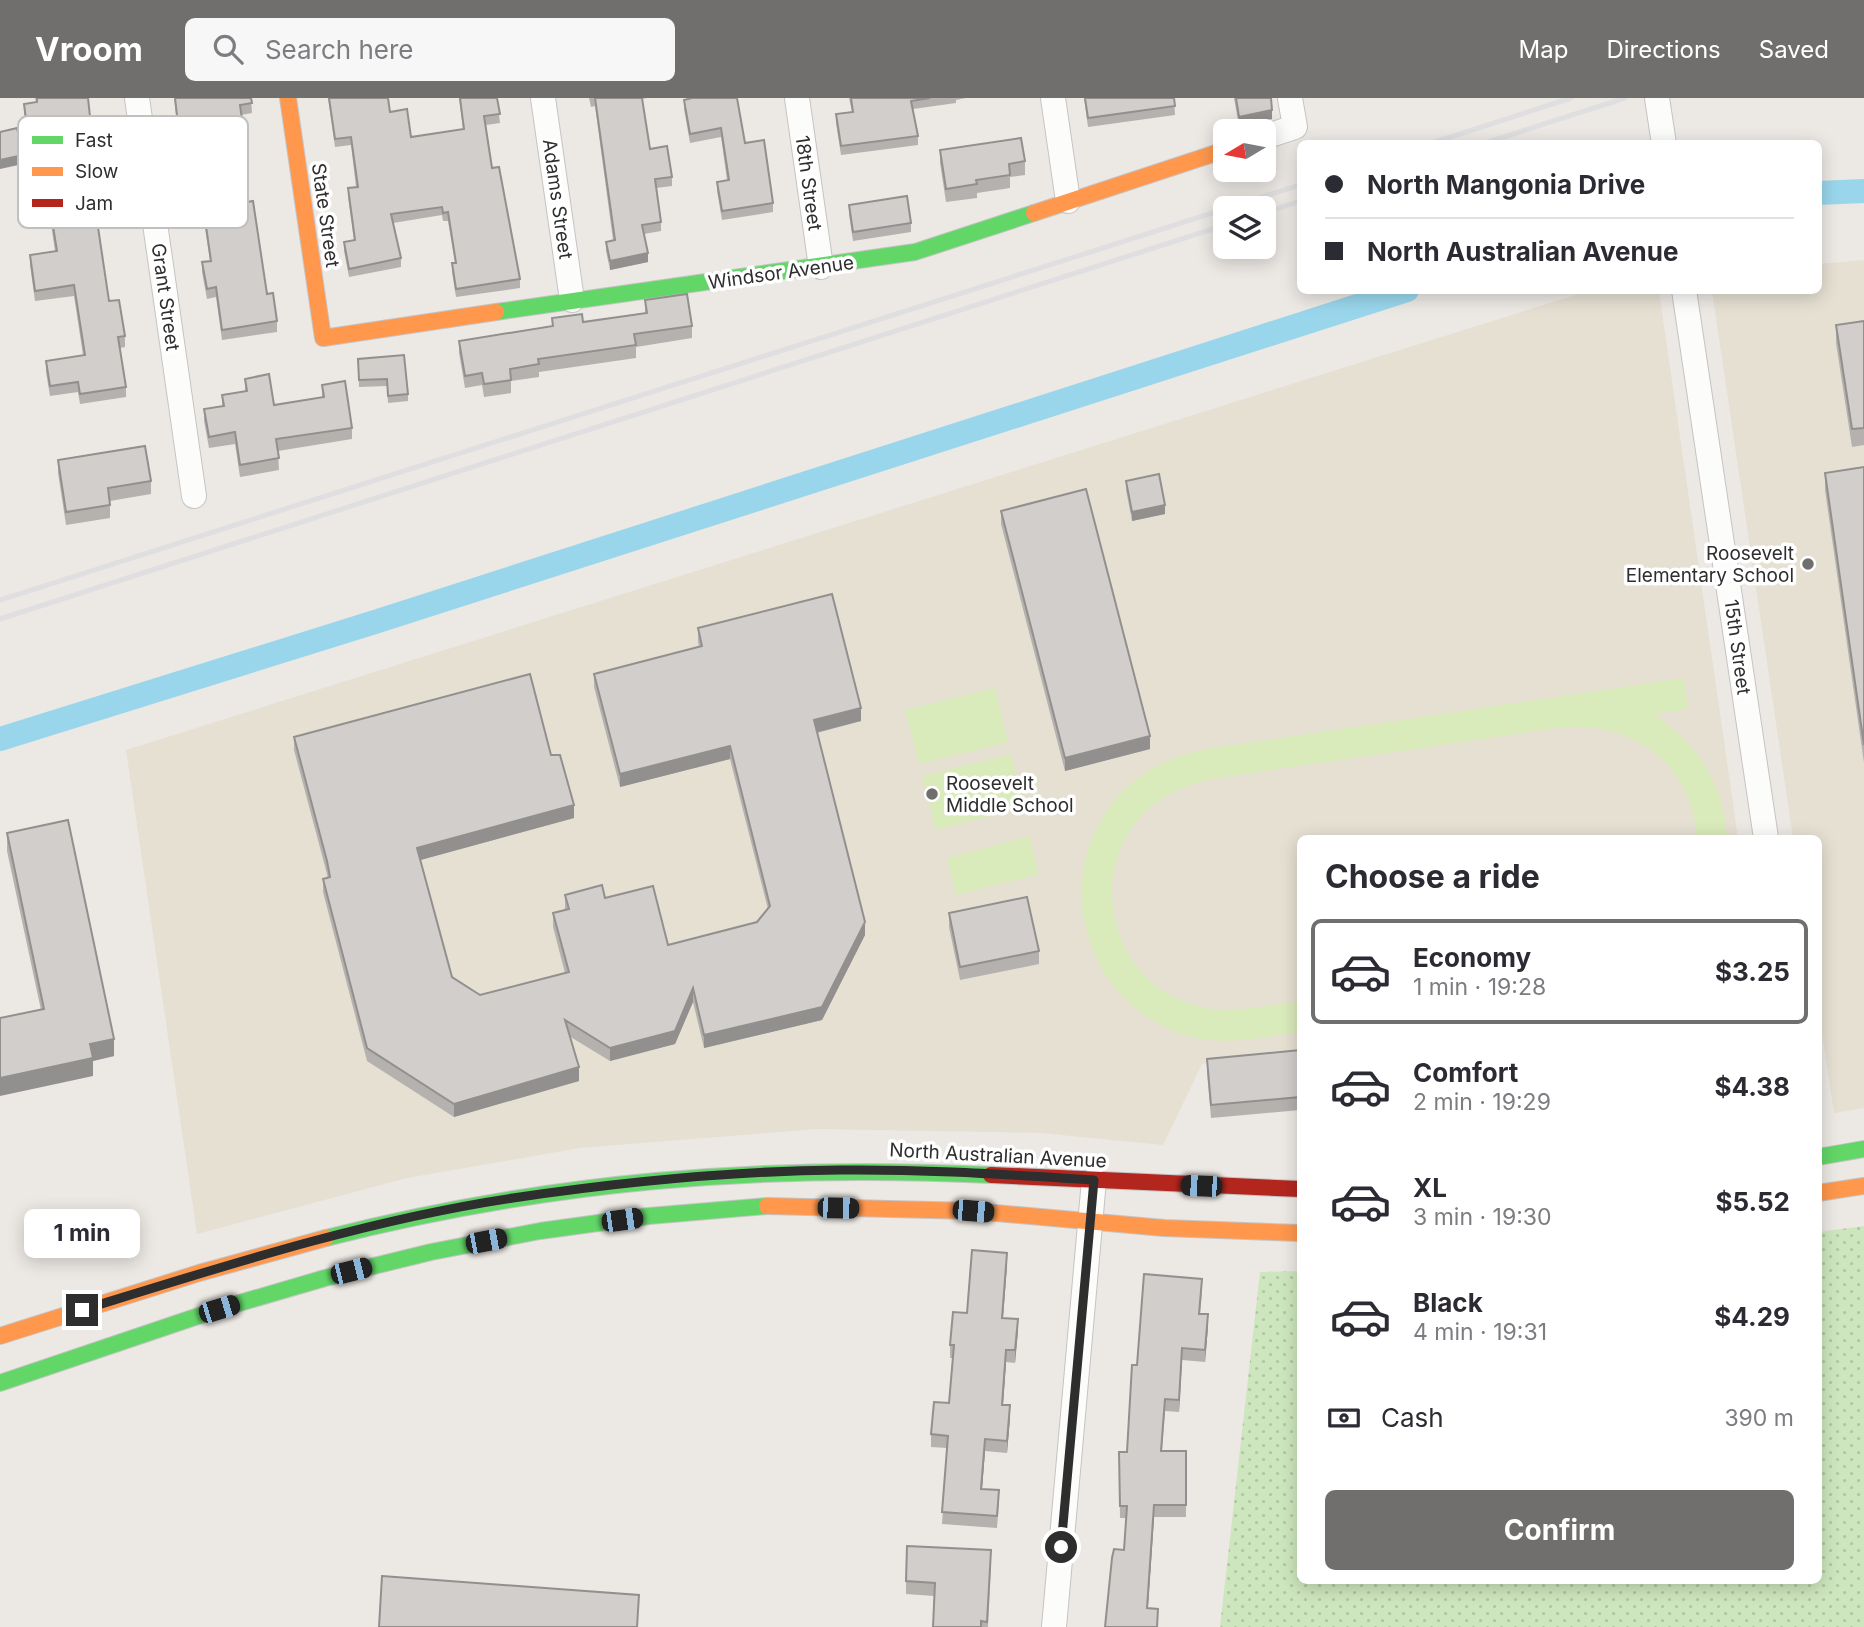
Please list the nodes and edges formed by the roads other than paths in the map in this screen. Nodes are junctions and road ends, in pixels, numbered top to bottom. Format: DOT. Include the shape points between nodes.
graph roads {
  1 [pos="137,98"];
  2 [pos="288,98"];
  3 [pos="543,98"];
  4 [pos="797,98"];
  5 [pos="1053,98"];
  6 [pos="1290,98"];
  7 [pos="1657,98"];
  8 [pos="140,116"];
  9 [pos="1276,134"];
  10 [pos="1663,140"];
  11 [pos="1213,154"];
  12 [pos="1068,201"];
  13 [pos="156,228"];
  14 [pos="821,267"];
  15 [pos="1685,294"];
  16 [pos="572,300"];
  17 [pos="323,338"];
  18 [pos="194,496"];
  19 [pos="1766,835"];
  20 [pos="1864,1149"];
  21 [pos="1822,1156"];
  22 [pos="1094,1180"];
  23 [pos="1864,1186"];
  24 [pos="1297,1189"];
  25 [pos="1822,1192"];
  26 [pos="1089,1221"];
  27 [pos="1297,1233"];
  28 [pos="0,1336"];
  29 [pos="0,1383"];
  30 [pos="1054,1627"];
  1 -- 8 [label="street, Grant Street"];
  2 -- 17 [label="main road, State Street"];
  3 -- 16 [label="street, Adams Street"];
  4 -- 14 [label="street, 18th Street"];
  5 -- 12 [label="street"];
  6 -- 9 [label="street" via="1295,127"];
  7 -- 10 [label="street"];
  11 -- 12 [label="main road, Windsor Avenue"];
  12 -- 14 [label="main road, Windsor Avenue" via="915,252"];
  13 -- 18 [label="street, Grant Street"];
  14 -- 16 [label="main road, Windsor Avenue"];
  15 -- 19 [label="street, 15th Street"];
  16 -- 17 [label="main road, Windsor Avenue"];
  20 -- 21 [label="main road"];
  22 -- 24 [label="main road, North Australian Avenue"];
  22 -- 26 [label="street"];
  22 -- 28 [label="main road, North Australian Avenue" via="839,1170 730,1174 511,1198 295,1245"];
  23 -- 25 [label="main road"];
  26 -- 27 [label="main road"];
  26 -- 29 [label="main road" via="973,1211 759,1206 540,1231 325,1278"];
  26 -- 30 [label="street"];
}
